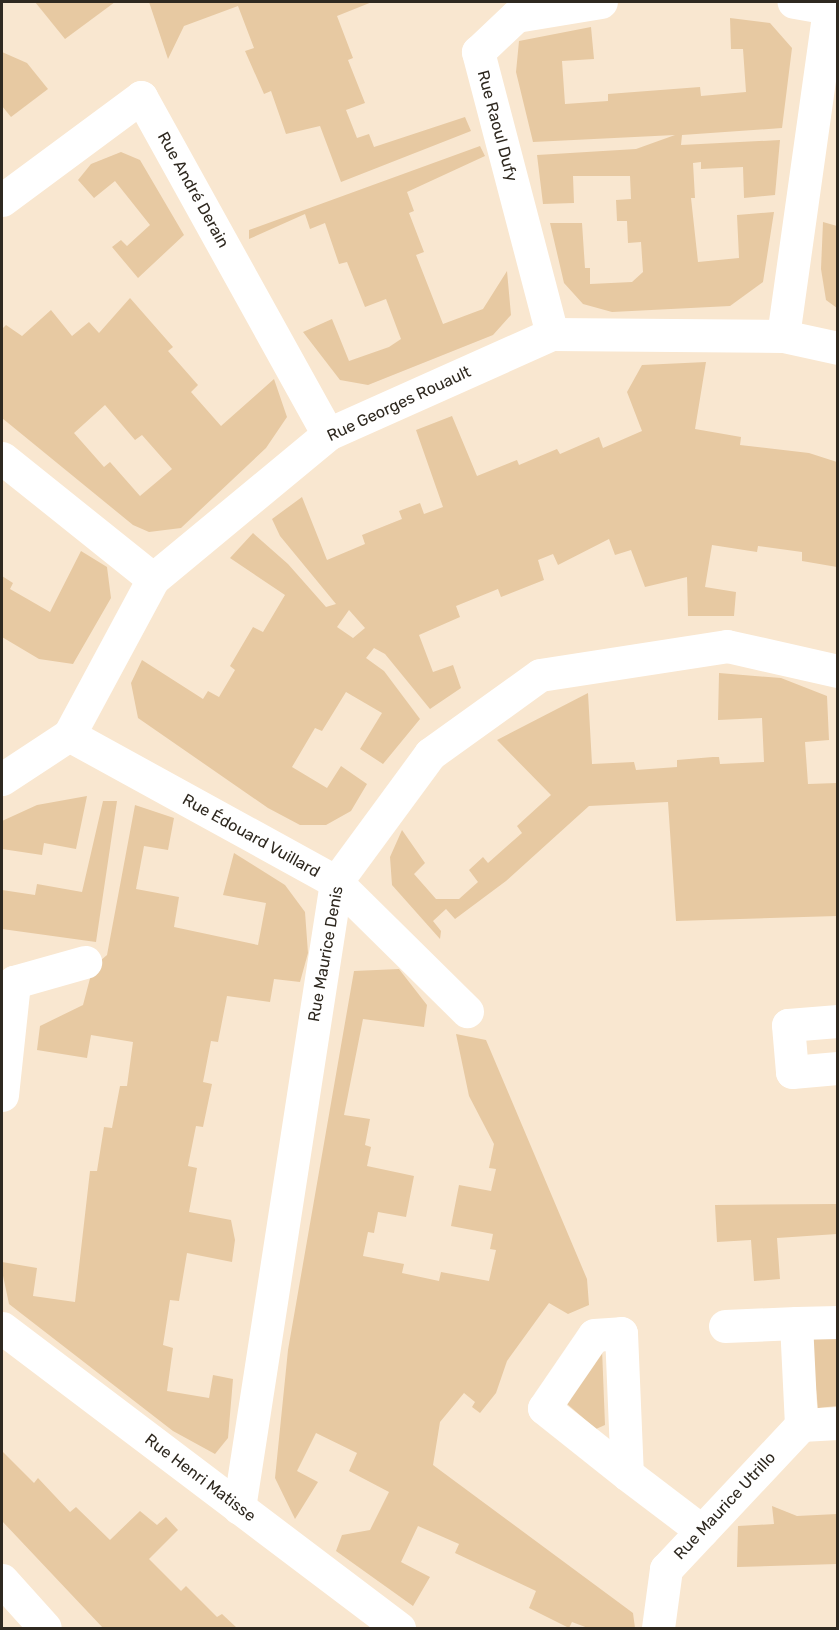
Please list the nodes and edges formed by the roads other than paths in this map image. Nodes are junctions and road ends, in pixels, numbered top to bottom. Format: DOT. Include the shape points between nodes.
graph roads {
  1 [pos="601,2"];
  2 [pos="794,2"];
  3 [pos="2,200"];
  4 [pos="552,334"];
  5 [pos="783,336"];
  6 [pos="837,348"];
  7 [pos="328,434"];
  8 [pos="2,458"];
  9 [pos="153,579"];
  10 [pos="837,671"];
  11 [pos="69,735"];
  12 [pos="2,779"];
  13 [pos="336,882"];
  14 [pos="85,962"];
  15 [pos="467,1011"];
  16 [pos="837,1021"];
  17 [pos="837,1068"];
  18 [pos="2,1095"];
  19 [pos="837,1322"];
  20 [pos="796,1323"];
  21 [pos="725,1326"];
  22 [pos="2,1328"];
  23 [pos="837,1423"];
  24 [pos="801,1425"];
  25 [pos="627,1474"];
  26 [pos="239,1508"];
  27 [pos="702,1531"];
  28 [pos="2,1581"];
  29 [pos="45,1629"];
  30 [pos="399,1629"];
  31 [pos="658,1629"];
  1 -- 4 [label="street, Rue Raoul Dufy" via="516,16 478,52"];
  2 -- 5 [label="street" via="829,8"];
  3 -- 7 [label="street, Rue André Derain" via="141,98"];
  4 -- 5 [label="street, Rue Georges Rouault"];
  4 -- 7 [label="street, Rue Georges Rouault"];
  5 -- 6 [label="street, Rue Georges Rouault"];
  7 -- 9 [label="street, Rue Georges Rouault"];
  8 -- 9 [label="street"];
  9 -- 11 [label="street, Rue Georges Rouault"];
  10 -- 13 [label="street, Rue Maurice Denis" via="727,646 540,675 430,754"];
  11 -- 12 [label="street, Rue Georges Rouault"];
  11 -- 13 [label="street, Rue Édouard Vuillard"];
  13 -- 15 [label="street, Rue Édouard Vuillard"];
  13 -- 26 [label="street, Rue Maurice Denis"];
  14 -- 18 [label="street" via="14,982"];
  16 -- 17 [label="street" via="788,1025 792,1072"];
  19 -- 20 [label="street"];
  20 -- 21 [label="street"];
  20 -- 24 [label="street"];
  22 -- 26 [label="street, Rue Henri Matisse"];
  23 -- 24 [label="street"];
  24 -- 27 [label="street, Rue Maurice Utrillo"];
  25 -- 27 [label="street"];
  26 -- 30 [label="street, Rue Henri Matisse"];
  27 -- 31 [label="street, Rue Maurice Utrillo" via="666,1569"];
  28 -- 29 [label="street"];
}
